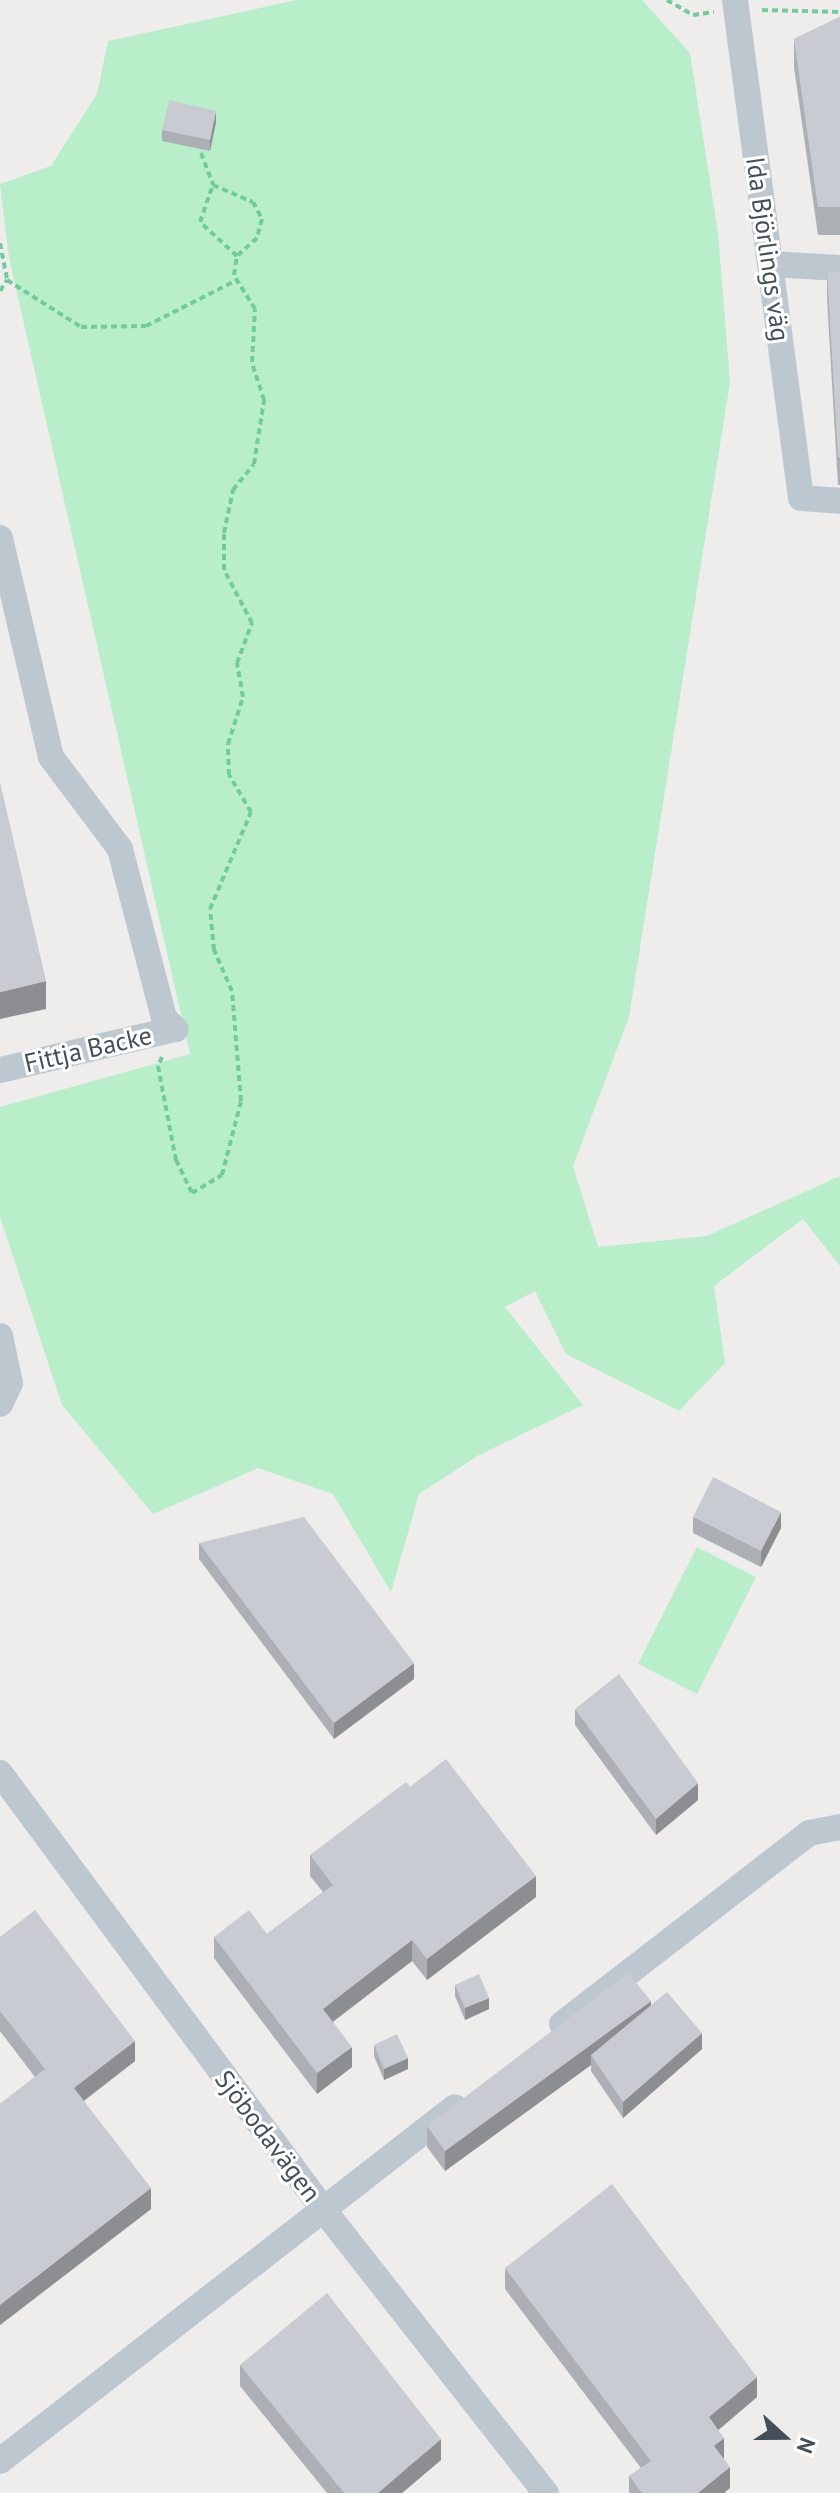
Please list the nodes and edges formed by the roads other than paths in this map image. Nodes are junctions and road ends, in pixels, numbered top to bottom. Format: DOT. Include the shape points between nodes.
graph roads {
  1 [pos="735,0"];
  2 [pos="770,264"];
  3 [pos="840,268"];
  4 [pos="840,501"];
  5 [pos="0,538"];
  6 [pos="0,1070"];
  7 [pos="0,1336"];
  8 [pos="0,1404"];
  9 [pos="4,1788"];
  10 [pos="840,1827"];
  11 [pos="535,2045"];
  12 [pos="472,2093"];
  13 [pos="323,2209"];
  14 [pos="0,2461"];
  15 [pos="546,2493"];
  1 -- 2 [label="street, Ida Björlings väg"];
  2 -- 3 [label="street"];
  2 -- 4 [label="street, Ida Björlings väg" via="801,498"];
  5 -- 6 [label="street, Fittja Backe" via="51,757 120,849 164,1018 175,1029"];
  7 -- 8 [label="street" via="10,1383"];
  9 -- 13 [label="street, Sjöbodavägen"];
  10 -- 11 [label="street" via="809,1833"];
  12 -- 13 [label="street"];
  13 -- 14 [label="street"];
  13 -- 15 [label="street, Sjöbodavägen"];
}
